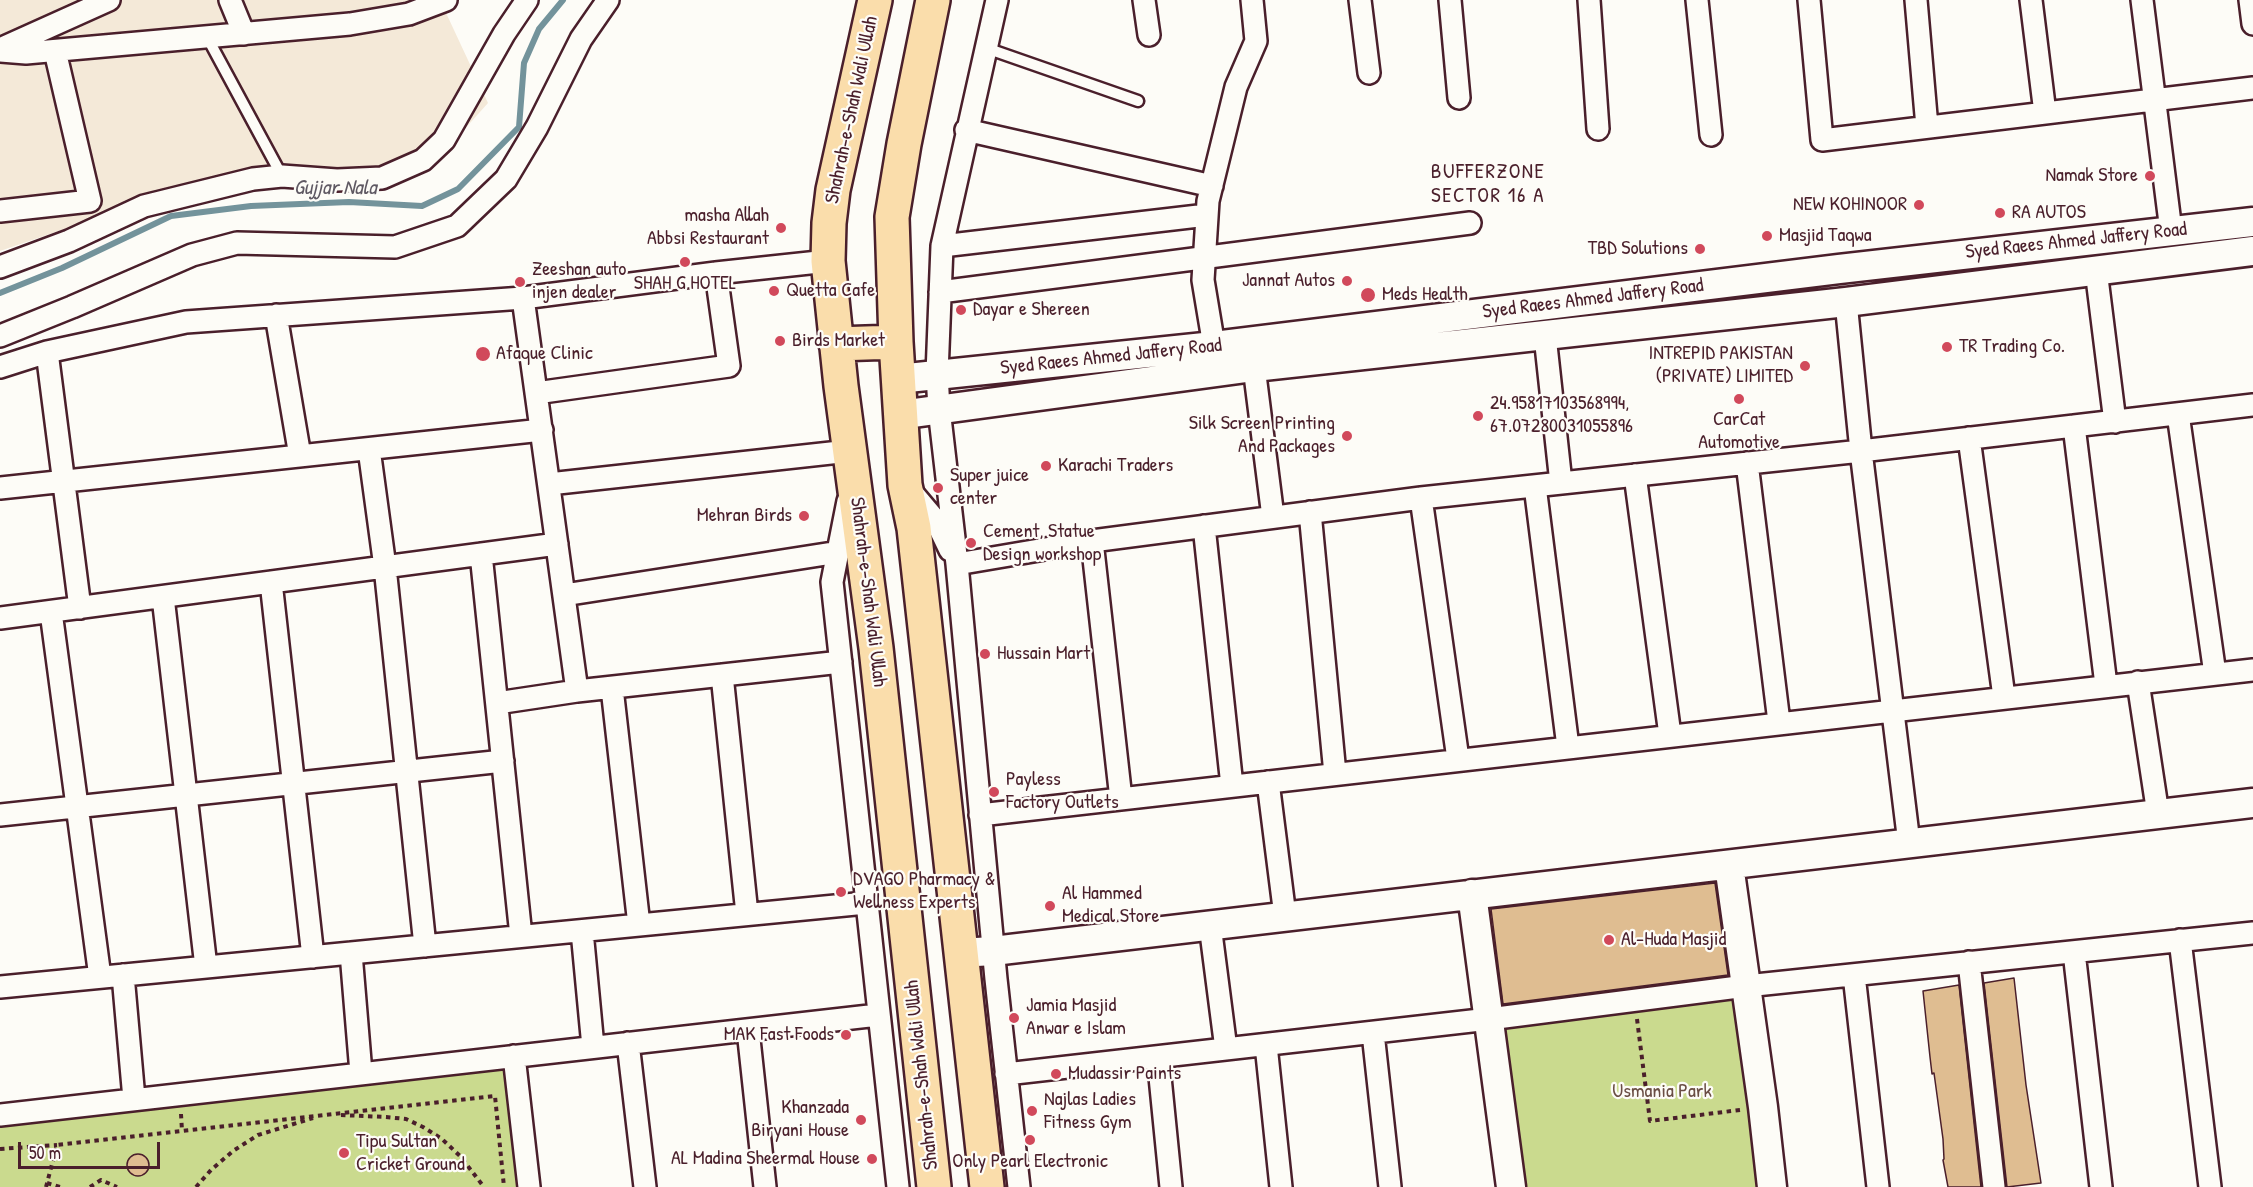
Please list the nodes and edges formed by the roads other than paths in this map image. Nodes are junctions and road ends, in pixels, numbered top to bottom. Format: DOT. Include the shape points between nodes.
graph roads {
  1 [pos="109,0"];
  2 [pos="230,0"];
  3 [pos="446,0"];
  4 [pos="527,0"];
  5 [pos="608,0"];
  6 [pos="875,0"];
  7 [pos="933,0"];
  8 [pos="997,0"];
  9 [pos="1144,0"];
  10 [pos="1252,0"];
  11 [pos="1360,0"];
  12 [pos="1450,0"];
  13 [pos="1589,0"];
  14 [pos="1697,0"];
  15 [pos="1809,0"];
  16 [pos="1916,0"];
  17 [pos="2031,0"];
  18 [pos="2142,0"];
  19 [pos="2250,0"];
  20 [pos="2253,24"];
  21 [pos="244,34"];
  22 [pos="1149,35"];
  23 [pos="207,37"];
  24 [pos="986,48"];
  25 [pos="0,50"];
  26 [pos="54,51"];
  27 [pos="1369,74"];
  28 [pos="2253,87"];
  29 [pos="1459,98"];
  30 [pos="2155,100"];
  31 [pos="1138,101"];
  32 [pos="2045,113"];
  33 [pos="1927,128"];
  34 [pos="1598,129"];
  35 [pos="966,130"];
  36 [pos="1711,135"];
  37 [pos="282,176"];
  38 [pos="1212,186"];
  39 [pos="0,211"];
  40 [pos="1207,216"];
  41 [pos="2253,222"];
  42 [pos="1470,223"];
  43 [pos="2162,232"];
  44 [pos="2117,236"];
  45 [pos="942,246"];
  46 [pos="2253,252"];
  47 [pos="1205,259"];
  48 [pos="828,261"];
  49 [pos="2154,263"];
  50 [pos="2124,266"];
  51 [pos="0,267"];
  52 [pos="2096,270"];
  53 [pos="716,273"];
  54 [pos="940,292"];
  55 [pos="523,298"];
  56 [pos="1846,302"];
  57 [pos="276,315"];
  58 [pos="0,336"];
  59 [pos="1545,336"];
  60 [pos="896,342"];
  61 [pos="836,344"];
  62 [pos="1214,346"];
  63 [pos="47,352"];
  64 [pos="0,367"];
  65 [pos="1254,367"];
  66 [pos="937,374"];
  67 [pos="898,379"];
  68 [pos="536,393"];
  69 [pos="2253,405"];
  70 [pos="939,409"];
  71 [pos="2178,414"];
  72 [pos="899,415"];
  73 [pos="2115,422"];
  74 [pos="2074,426"];
  75 [pos="542,430"];
  76 [pos="1969,438"];
  77 [pos="369,448"];
  78 [pos="1861,451"];
  79 [pos="300,456"];
  80 [pos="851,462"];
  81 [pos="1747,463"];
  82 [pos="1635,475"];
  83 [pos="62,482"];
  84 [pos="1562,483"];
  85 [pos="549,484"];
  86 [pos="905,484"];
  87 [pos="1534,486"];
  88 [pos="0,488"];
  89 [pos="1420,498"];
  90 [pos="1310,512"];
  91 [pos="1273,517"];
  92 [pos="1204,526"];
  93 [pos="1092,541"];
  94 [pos="557,544"];
  95 [pos="839,552"];
  96 [pos="481,554"];
  97 [pos="957,564"];
  98 [pos="385,567"];
  99 [pos="271,582"];
  100 [pos="564,595"];
  101 [pos="163,597"];
  102 [pos="80,608"];
  103 [pos="51,612"];
  104 [pos="0,618"];
  105 [pos="841,662"];
  106 [pos="2253,670"];
  107 [pos="2214,674"];
  108 [pos="722,675"];
  109 [pos="2138,682"];
  110 [pos="2106,685"];
  111 [pos="612,688"];
  112 [pos="577,692"];
  113 [pos="2004,697"];
  114 [pos="497,703"];
  115 [pos="1892,709"];
  116 [pos="1779,722"];
  117 [pos="1670,735"];
  118 [pos="1568,747"];
  119 [pos="1458,759"];
  120 [pos="502,761"];
  121 [pos="406,771"];
  122 [pos="1335,774"];
  123 [pos="1268,782"];
  124 [pos="294,783"];
  125 [pos="1232,786"];
  126 [pos="186,795"];
  127 [pos="1121,799"];
  128 [pos="2253,803"];
  129 [pos="77,806"];
  130 [pos="2157,814"];
  131 [pos="0,815"];
  132 [pos="980,815"];
  133 [pos="1909,843"];
  134 [pos="1729,865"];
  135 [pos="1472,894"];
  136 [pos="866,903"];
  137 [pos="747,914"];
  138 [pos="1285,916"];
  139 [pos="639,925"];
  140 [pos="1210,925"];
  141 [pos="582,930"];
  142 [pos="2253,933"];
  143 [pos="521,936"];
  144 [pos="2180,940"];
  145 [pos="425,946"];
  146 [pos="993,951"];
  147 [pos="2074,952"];
  148 [pos="351,953"];
  149 [pos="960,953"];
  150 [pos="313,957"];
  151 [pos="1969,963"];
  152 [pos="206,967"];
  153 [pos="123,975"];
  154 [pos="1854,975"];
  155 [pos="100,977"];
  156 [pos="1746,986"];
  157 [pos="0,987"];
  158 [pos="878,1015"];
  159 [pos="1489,1019"];
  160 [pos="748,1030"];
  161 [pos="1372,1033"];
  162 [pos="628,1043"];
  163 [pos="1266,1045"];
  164 [pos="593,1047"];
  165 [pos="1226,1049"];
  166 [pos="514,1056"];
  167 [pos="1158,1057"];
  168 [pos="361,1073"];
  169 [pos="1006,1074"];
  170 [pos="134,1099"];
  171 [pos="0,1114"];
  172 [pos="1012,1124"];
  173 [pos="980,1128"];
  174 [pos="529,1187"];
  175 [pos="645,1187"];
  176 [pos="765,1187"];
  177 [pos="898,1187"];
  178 [pos="934,1187"];
  179 [pos="987,1187"];
  180 [pos="1019,1187"];
  181 [pos="1171,1187"];
  182 [pos="1281,1187"];
  183 [pos="1390,1187"];
  184 [pos="1511,1187"];
  185 [pos="1772,1187"];
  186 [pos="1878,1187"];
  187 [pos="1994,1187"];
  188 [pos="2101,1187"];
  189 [pos="2211,1187"];
  1 -- 25 [label="street"];
  2 -- 21 [label="street"];
  3 -- 21 [label="street" via="409,14 350,24"];
  4 -- 37 [label="street" via="444,140 423,160 382,178"];
  5 -- 58 [label="street" via="581,39 506,179 457,226 395,247 237,243 192,255"];
  6 -- 48 [label="main road, Shahrah-e-Shah Wali Ullah" via="833,190"];
  7 -- 60 [label="main road" via="892,217"];
  8 -- 24 [label="street"];
  9 -- 22 [label="street"];
  10 -- 38 [label="street" via="1256,40 1236,87"];
  11 -- 27 [label="street"];
  12 -- 29 [label="street"];
  13 -- 34 [label="street"];
  14 -- 36 [label="street"];
  15 -- 33 [label="street" via="1822,140"];
  16 -- 33 [label="street"];
  17 -- 32 [label="street"];
  18 -- 30 [label="street"];
  19 -- 20 [label="street"];
  21 -- 23 [label="street"];
  23 -- 26 [label="street"];
  23 -- 37 [label="lane"];
  24 -- 31 [label="lane"];
  24 -- 35 [label="street"];
  25 -- 26 [label="street"];
  26 -- 39 [label="street" via="90,201"];
  28 -- 30 [label="street"];
  30 -- 32 [label="street"];
  30 -- 43 [label="street"];
  32 -- 33 [label="street"];
  35 -- 38 [label="street"];
  35 -- 45 [label="street"];
  37 -- 51 [label="street" via="253,179 144,206"];
  38 -- 40 [label="street"];
  40 -- 45 [label="street"];
  40 -- 47 [label="street"];
  41 -- 43 [label="main road, Syed Raees Ahmed Jaffery Road"];
  42 -- 47 [label="street"];
  43 -- 44 [label="main road, Syed Raees Ahmed Jaffery Road"];
  43 -- 49 [label="main road" via="2143,244 2145,256"];
  44 -- 50 [label="main road" via="2127,240 2133,249 2132,259"];
  44 -- 62 [label="main road, Syed Raees Ahmed Jaffery Road"];
  45 -- 54 [label="street"];
  46 -- 49 [label="main road, Syed Raees Ahmed Jaffery Road"];
  47 -- 54 [label="street"];
  47 -- 62 [label="street" via="1203,280"];
  48 -- 53 [label="street"];
  48 -- 61 [label="main road, Shahrah-e-Shah Wali Ullah"];
  49 -- 50 [label="main road, Syed Raees Ahmed Jaffery Road"];
  50 -- 52 [label="main road, Syed Raees Ahmed Jaffery Road"];
  52 -- 56 [label="main road, Syed Raees Ahmed Jaffery Road"];
  52 -- 73 [label="street"];
  53 -- 55 [label="street"];
  53 -- 68 [label="street" via="729,366"];
  54 -- 66 [label="street"];
  55 -- 57 [label="street"];
  55 -- 68 [label="street"];
  56 -- 59 [label="main road, Syed Raees Ahmed Jaffery Road"];
  56 -- 78 [label="street"];
  57 -- 63 [label="street" via="186,322"];
  57 -- 79 [label="street"];
  59 -- 65 [label="main road, Syed Raees Ahmed Jaffery Road"];
  59 -- 84 [label="street"];
  60 -- 61 [label="main road"];
  60 -- 67 [label="main road"];
  61 -- 80 [label="main road, Shahrah-e-Shah Wali Ullah"];
  62 -- 66 [label="main road, Syed Raees Ahmed Jaffery Road"];
  63 -- 64 [label="street"];
  63 -- 83 [label="street"];
  65 -- 70 [label="main road, Syed Raees Ahmed Jaffery Road"];
  65 -- 91 [label="street"];
  66 -- 67 [label="main road, Syed Raees Ahmed Jaffery Road"];
  66 -- 70 [label="street"];
  67 -- 72 [label="main road"];
  68 -- 75 [label="street"];
  69 -- 71 [label="street"];
  70 -- 72 [label="main road, Syed Raees Ahmed Jaffery Road"];
  70 -- 97 [label="street"];
  71 -- 73 [label="street"];
  71 -- 107 [label="street"];
  72 -- 86 [label="main road"];
  73 -- 74 [label="street"];
  74 -- 76 [label="street"];
  74 -- 110 [label="street"];
  75 -- 77 [label="street"];
  75 -- 85 [label="street"];
  76 -- 78 [label="street"];
  76 -- 113 [label="street"];
  77 -- 79 [label="street"];
  77 -- 98 [label="street"];
  78 -- 81 [label="street"];
  78 -- 115 [label="street"];
  79 -- 83 [label="street"];
  80 -- 85 [label="street"];
  80 -- 95 [label="street"];
  80 -- 178 [label="main road, Shahrah-e-Shah Wali Ullah" via="876,648"];
  81 -- 82 [label="street"];
  81 -- 116 [label="street"];
  82 -- 84 [label="street"];
  82 -- 117 [label="street"];
  83 -- 88 [label="street"];
  83 -- 102 [label="street"];
  84 -- 87 [label="street"];
  85 -- 94 [label="street"];
  86 -- 97 [label="street" via="936,521"];
  86 -- 149 [label="main road" via="914,528"];
  87 -- 89 [label="street"];
  87 -- 118 [label="street"];
  89 -- 90 [label="street"];
  89 -- 119 [label="street"];
  90 -- 91 [label="street"];
  90 -- 122 [label="street"];
  91 -- 92 [label="street"];
  92 -- 93 [label="street"];
  92 -- 125 [label="street"];
  93 -- 97 [label="street"];
  93 -- 127 [label="street"];
  94 -- 96 [label="street"];
  94 -- 100 [label="street"];
  95 -- 100 [label="street"];
  95 -- 105 [label="street" via="832,582"];
  96 -- 98 [label="street"];
  96 -- 114 [label="street"];
  97 -- 132 [label="street"];
  98 -- 99 [label="street"];
  98 -- 121 [label="street"];
  99 -- 101 [label="street"];
  99 -- 124 [label="street"];
  100 -- 112 [label="street"];
  101 -- 102 [label="street"];
  101 -- 126 [label="street"];
  102 -- 103 [label="street"];
  103 -- 104 [label="street"];
  103 -- 129 [label="street"];
  105 -- 108 [label="street"];
  105 -- 136 [label="street"];
  106 -- 107 [label="street"];
  107 -- 109 [label="street"];
  108 -- 111 [label="street"];
  108 -- 137 [label="street"];
  109 -- 110 [label="street"];
  109 -- 130 [label="street"];
  110 -- 113 [label="street"];
  111 -- 112 [label="street"];
  111 -- 139 [label="street"];
  112 -- 114 [label="street"];
  113 -- 115 [label="street"];
  114 -- 120 [label="street"];
  115 -- 116 [label="street"];
  115 -- 133 [label="street"];
  116 -- 117 [label="street"];
  117 -- 118 [label="street"];
  118 -- 119 [label="street"];
  119 -- 122 [label="street"];
  120 -- 121 [label="street"];
  120 -- 143 [label="street"];
  121 -- 124 [label="street"];
  121 -- 145 [label="street"];
  122 -- 123 [label="street"];
  123 -- 125 [label="street"];
  123 -- 138 [label="street"];
  124 -- 126 [label="street"];
  124 -- 150 [label="street"];
  125 -- 127 [label="street"];
  126 -- 129 [label="street"];
  126 -- 152 [label="street"];
  127 -- 132 [label="street"];
  128 -- 130 [label="main road"];
  129 -- 131 [label="street"];
  129 -- 155 [label="street"];
  130 -- 133 [label="main road"];
  132 -- 146 [label="street"];
  133 -- 134 [label="main road"];
  134 -- 135 [label="main road"];
  134 -- 156 [label="main road"];
  135 -- 138 [label="main road"];
  135 -- 159 [label="main road"];
  136 -- 137 [label="street"];
  136 -- 158 [label="street"];
  137 -- 139 [label="street"];
  138 -- 140 [label="main road"];
  139 -- 141 [label="street"];
  140 -- 146 [label="main road"];
  140 -- 165 [label="street"];
  141 -- 143 [label="street"];
  141 -- 164 [label="street"];
  142 -- 144 [label="street"];
  143 -- 145 [label="street"];
  144 -- 147 [label="street"];
  144 -- 189 [label="street"];
  145 -- 148 [label="street"];
  146 -- 149 [label="main road"];
  146 -- 169 [label="street"];
  147 -- 151 [label="street"];
  147 -- 188 [label="street"];
  148 -- 150 [label="street"];
  148 -- 168 [label="street"];
  149 -- 173 [label="main road"];
  150 -- 152 [label="street"];
  151 -- 154 [label="street"];
  151 -- 187 [label="street"];
  152 -- 153 [label="street"];
  153 -- 155 [label="street"];
  153 -- 170 [label="street"];
  154 -- 156 [label="street"];
  154 -- 186 [label="street"];
  155 -- 157 [label="street"];
  156 -- 159 [label="street"];
  156 -- 185 [label="main road"];
  158 -- 160 [label="street"];
  158 -- 177 [label="street"];
  159 -- 161 [label="street"];
  159 -- 184 [label="main road"];
  160 -- 162 [label="street"];
  160 -- 176 [label="street"];
  161 -- 163 [label="street"];
  161 -- 183 [label="street"];
  162 -- 164 [label="street"];
  162 -- 175 [label="street"];
  163 -- 165 [label="street"];
  163 -- 182 [label="street"];
  164 -- 166 [label="street"];
  165 -- 167 [label="street"];
  166 -- 168 [label="street"];
  166 -- 174 [label="street"];
  167 -- 169 [label="street"];
  167 -- 181 [label="street"];
  168 -- 170 [label="street"];
  169 -- 172 [label="street"];
  170 -- 171 [label="street"];
  172 -- 173 [label="street"];
  172 -- 180 [label="street"];
  173 -- 179 [label="main road"];
}
